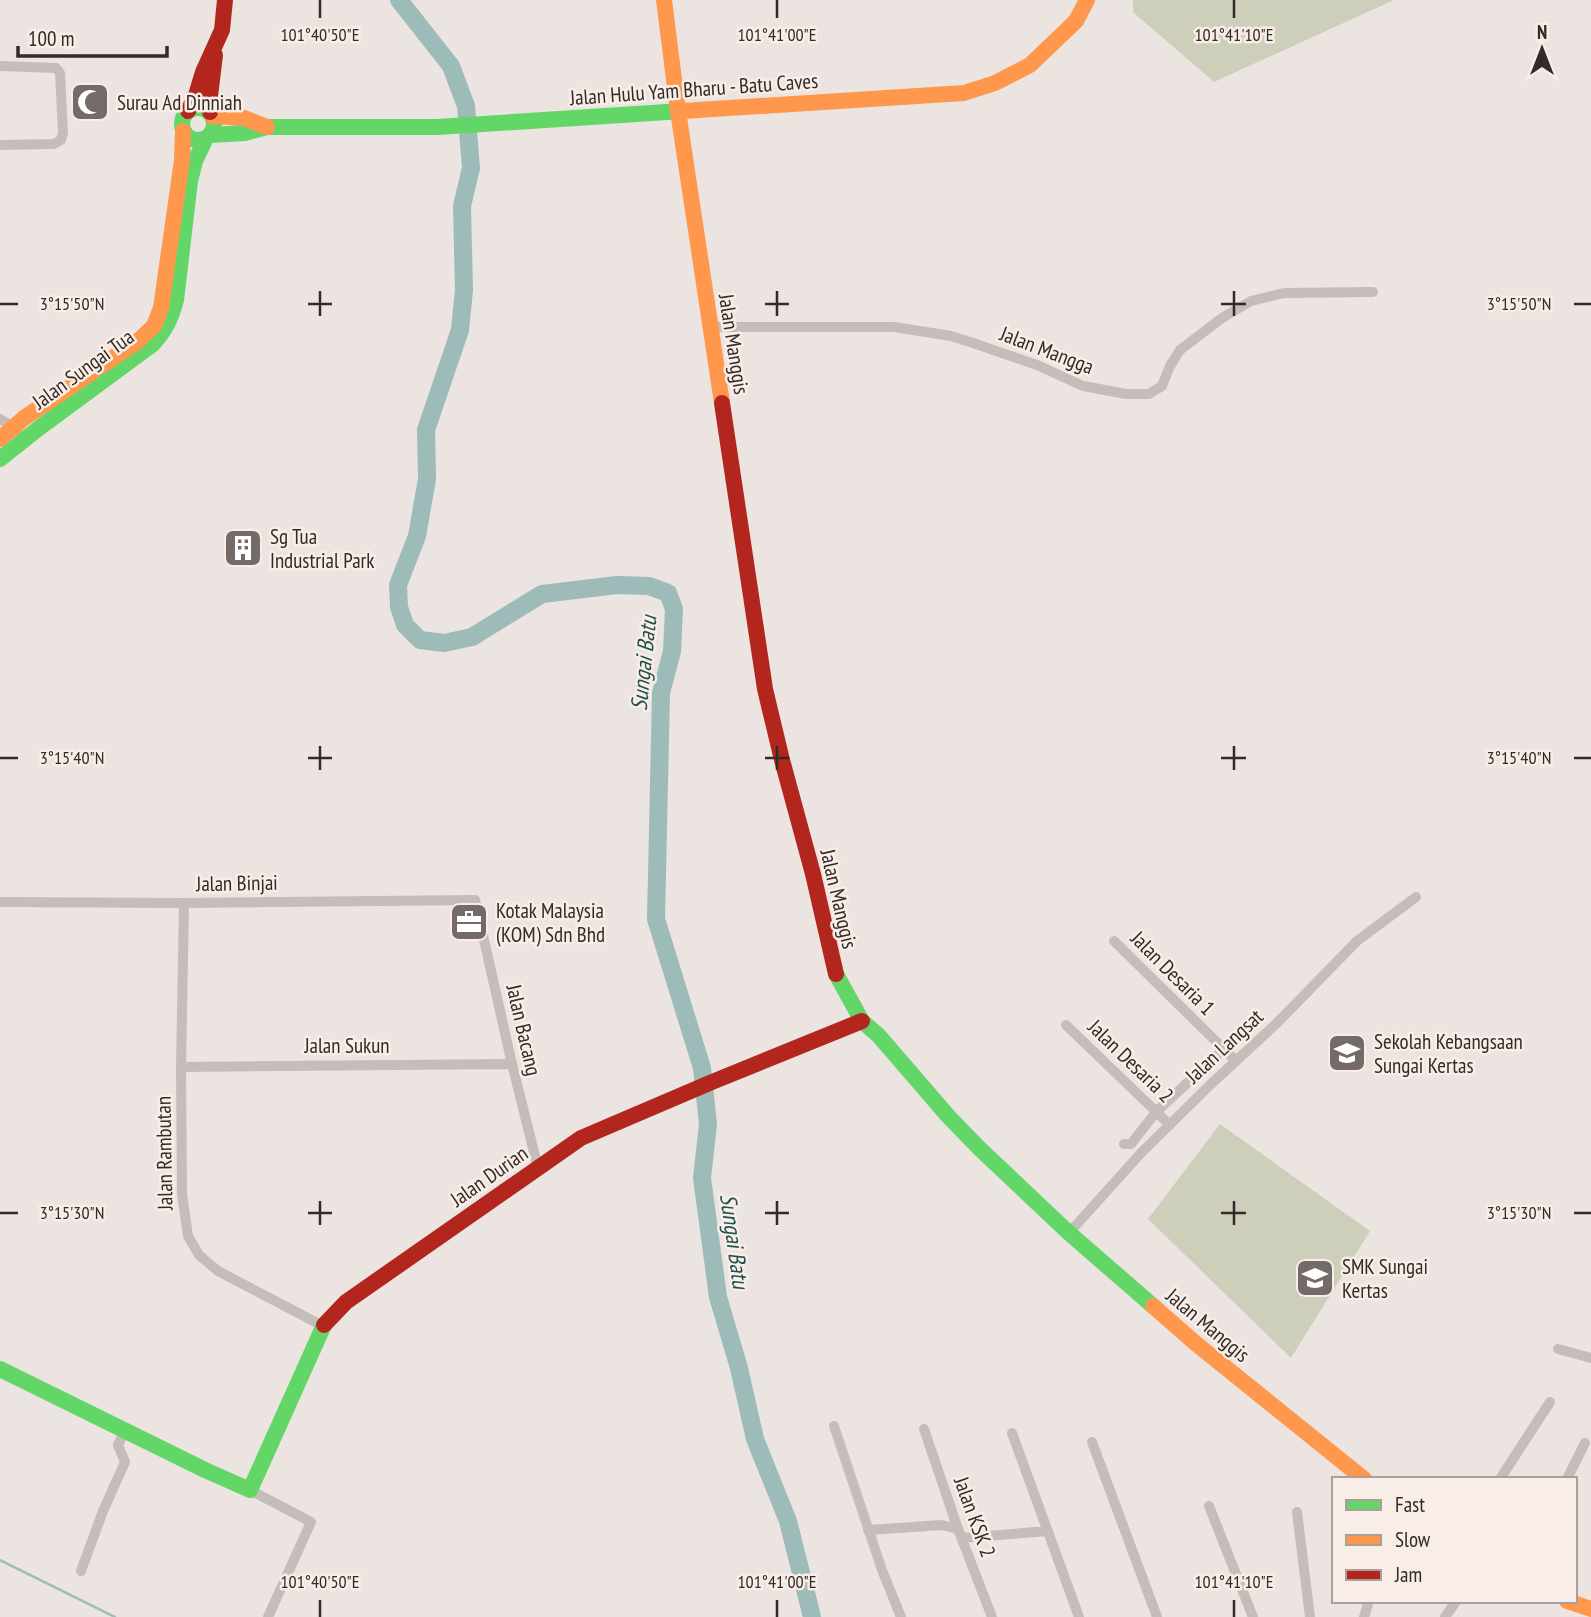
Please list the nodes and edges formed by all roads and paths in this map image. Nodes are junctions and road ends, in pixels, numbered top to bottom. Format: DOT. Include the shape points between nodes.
graph roads {
  1 [pos="225,0"];
  2 [pos="664,0"];
  3 [pos="1087,0"];
  4 [pos="216,45"];
  5 [pos="0,66"];
  6 [pos="188,111"];
  7 [pos="678,111"];
  8 [pos="211,114"];
  9 [pos="267,127"];
  10 [pos="183,131"];
  11 [pos="208,137"];
  12 [pos="0,145"];
  13 [pos="1373,292"];
  14 [pos="710,327"];
  15 [pos="8,434"];
  16 [pos="0,459"];
  17 [pos="1416,897"];
  18 [pos="475,900"];
  19 [pos="0,902"];
  20 [pos="184,903"];
  21 [pos="1114,941"];
  22 [pos="862,1021"];
  23 [pos="1252,1023"];
  24 [pos="1066,1026"];
  25 [pos="1223,1049"];
  26 [pos="1236,1062"];
  27 [pos="512,1064"];
  28 [pos="181,1067"];
  29 [pos="1156,1112"];
  30 [pos="1170,1125"];
  31 [pos="1124,1144"];
  32 [pos="538,1168"];
  33 [pos="1069,1233"];
  34 [pos="323,1326"];
  35 [pos="1558,1349"];
  36 [pos="1591,1358"];
  37 [pos="0,1369"];
  38 [pos="1550,1402"];
  39 [pos="834,1426"];
  40 [pos="924,1429"];
  41 [pos="125,1431"];
  42 [pos="1012,1433"];
  43 [pos="1092,1443"];
  44 [pos="1586,1443"];
  45 [pos="1362,1477"];
  46 [pos="1501,1477"];
  47 [pos="1568,1477"];
  48 [pos="250,1490"];
  49 [pos="1209,1506"];
  50 [pos="1297,1512"];
  51 [pos="868,1530"];
  52 [pos="1048,1531"];
  53 [pos="960,1534"];
  54 [pos="82,1571"];
  55 [pos="1573,1603"];
  56 [pos="1455,1604"];
  57 [pos="1591,1609"];
  58 [pos="268,1617"];
  59 [pos="901,1617"];
  60 [pos="992,1617"];
  61 [pos="1079,1617"];
  62 [pos="1157,1617"];
  63 [pos="1253,1617"];
  64 [pos="1310,1617"];
  65 [pos="1445,1617"];
  1 -- 4 [label="street"];
  2 -- 7 [label="street, Jalan Manggis"];
  3 -- 7 [label="street, Jalan Hulu Yam Bharu - Batu Caves" via="1076,20 1030,65 964,93"];
  4 -- 6 [label="street"];
  4 -- 8 [label="street"];
  5 -- 12 [label="street" via="57,68 63,133 54,144"];
  6 -- 8 [label="street" via="201,108"];
  6 -- 10 [label="street" via="182,120"];
  7 -- 9 [label="street, Jalan Hulu Yam Bharu - Batu Caves" via="437,127"];
  7 -- 14 [label="street, Jalan Manggis"];
  8 -- 9 [label="street, Jalan Hulu Yam Bharu - Batu Caves" via="244,118"];
  8 -- 11 [label="street" via="215,126"];
  9 -- 11 [label="street, Jalan Hulu Yam Bharu - Batu Caves"];
  10 -- 11 [label="street" via="191,138"];
  10 -- 15 [label="street, Jalan Sungai Tua" via="161,308 154,326"];
  11 -- 15 [label="street, Jalan Sungai Tua" via="190,181 176,300 161,335"];
  13 -- 14 [label="street, Jalan Mangga" via="1284,293 1251,301 1180,350 1162,386 1149,394 1083,386 1042,366 951,336 894,327"];
  14 -- 22 [label="street, Jalan Manggis" via="765,689 831,957"];
  15 -- 16 [label="street, Jalan Sungai Tua"];
  17 -- 26 [label="street, Jalan Langsat" via="1357,941"];
  18 -- 20 [label="street, Jalan Binjai"];
  18 -- 27 [label="street, Jalan Bacang"];
  19 -- 20 [label="street, Jalan Binjai"];
  20 -- 28 [label="street, Jalan Rambutan"];
  21 -- 25 [label="street, Jalan Desaria 1"];
  22 -- 32 [label="street, Jalan Durian" via="581,1138"];
  22 -- 33 [label="street, Jalan Manggis" via="980,1149"];
  23 -- 25 [label="street"];
  24 -- 29 [label="street, Jalan Desaria 2"];
  25 -- 26 [label="street, Jalan Desaria 1"];
  25 -- 29 [label="street"];
  26 -- 30 [label="street, Jalan Langsat"];
  27 -- 28 [label="street, Jalan Sukun"];
  27 -- 32 [label="street, Jalan Bacang"];
  28 -- 34 [label="street, Jalan Rambutan" via="182,1194 193,1246 218,1271"];
  29 -- 30 [label="street, Jalan Desaria 2"];
  29 -- 31 [label="street" via="1130,1144"];
  30 -- 33 [label="street, Jalan Langsat"];
  32 -- 34 [label="street, Jalan Durian" via="346,1302"];
  33 -- 45 [label="street, Jalan Manggis" via="1194,1342"];
  34 -- 48 [label="street, Jalan Durian"];
  35 -- 36 [label="street"];
  37 -- 41 [label="street"];
  38 -- 46 [label="street"];
  39 -- 51 [label="street"];
  40 -- 53 [label="street, Jalan KSK 2"];
  41 -- 48 [label="street"];
  41 -- 54 [label="street" via="118,1445 125,1462"];
  42 -- 52 [label="street"];
  43 -- 62 [label="street"];
  44 -- 47 [label="street"];
  48 -- 58 [label="street" via="311,1521"];
  49 -- 63 [label="street"];
  50 -- 64 [label="street"];
  51 -- 53 [label="street" via="942,1525"];
  51 -- 59 [label="street"];
  52 -- 53 [label="street"];
  52 -- 61 [label="street"];
  53 -- 60 [label="street, Jalan KSK 2"];
  55 -- 57 [label="street"];
  56 -- 65 [label="street"];
}
